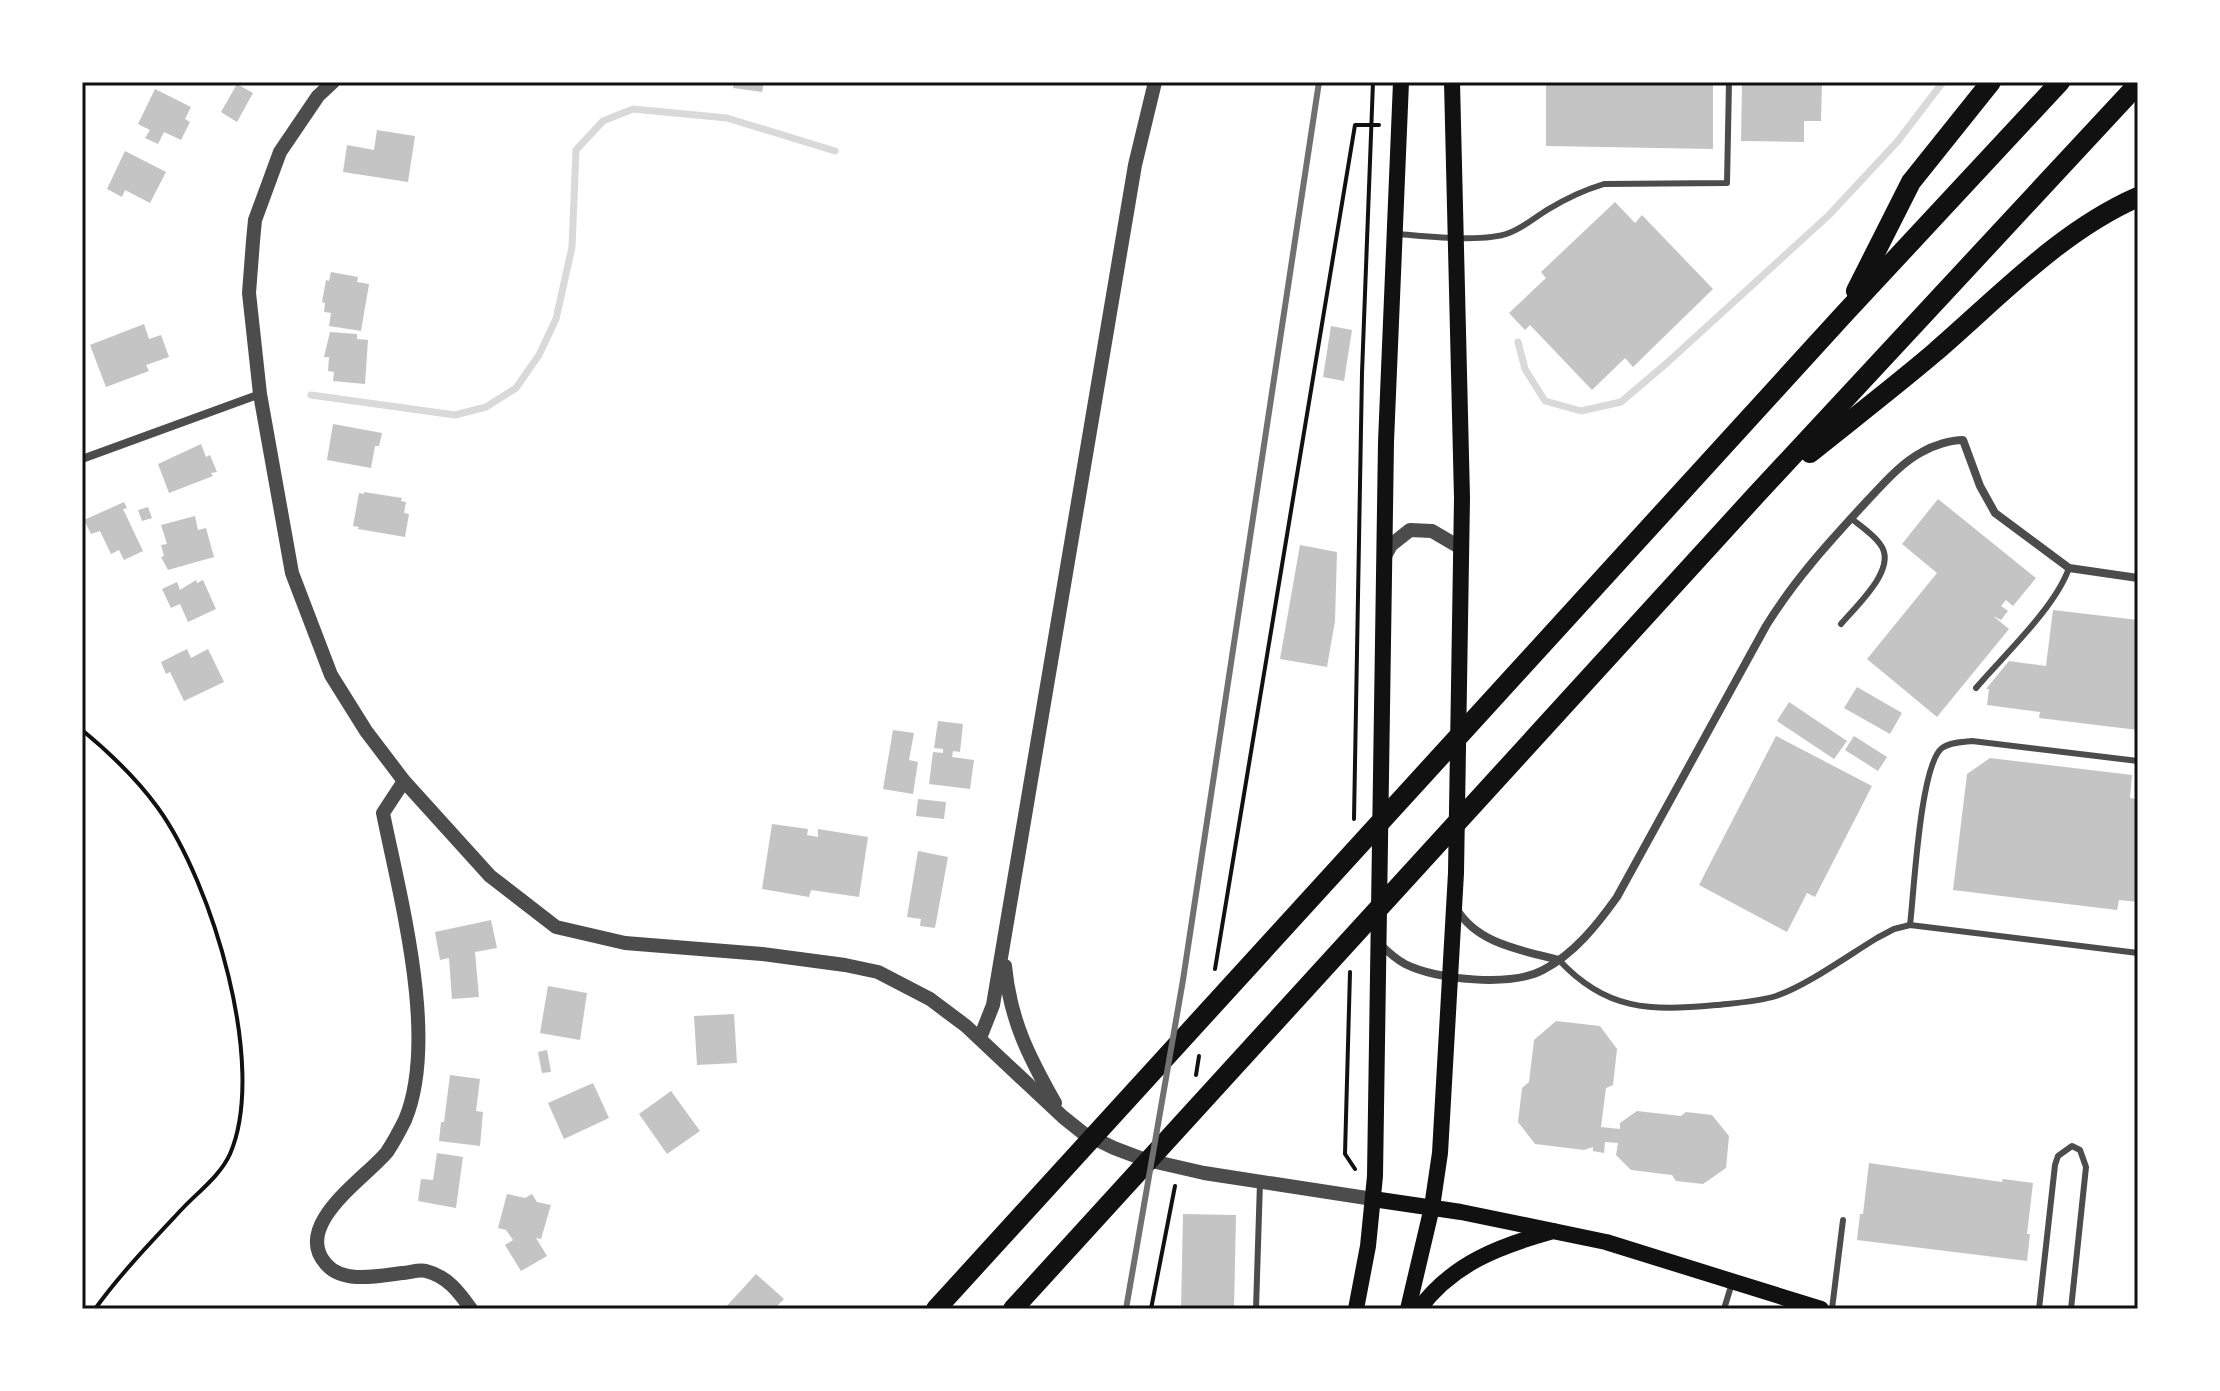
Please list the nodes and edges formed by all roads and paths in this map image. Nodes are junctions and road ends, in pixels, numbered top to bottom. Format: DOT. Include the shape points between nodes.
graph roads {
  1 [pos="333,82"];
  2 [pos="1155,82"];
  3 [pos="1373,82"];
  4 [pos="1401,82"];
  5 [pos="1452,82"];
  6 [pos="1729,82"];
  7 [pos="1991,82"];
  8 [pos="2060,82"];
  9 [pos="2138,84"];
  10 [pos="1371,125"];
  11 [pos="1400,127"];
  12 [pos="2138,197"];
  13 [pos="1395,234"];
  14 [pos="1457,238"];
  15 [pos="1845,313"];
  16 [pos="260,394"];
  17 [pos="82,459"];
  18 [pos="1756,495"];
  19 [pos="1851,518"];
  20 [pos="1461,548"];
  21 [pos="1384,558"];
  22 [pos="2069,568"];
  23 [pos="2138,578"];
  24 [pos="1841,624"];
  25 [pos="1976,688"];
  26 [pos="82,730"];
  27 [pos="2138,761"];
  28 [pos="404,781"];
  29 [pos="1354,825"];
  30 [pos="1455,907"];
  31 [pos="1910,925"];
  32 [pos="1379,943"];
  33 [pos="1003,944"];
  34 [pos="2138,953"];
  35 [pos="1559,960"];
  36 [pos="1350,965"];
  37 [pos="1214,976"];
  38 [pos="1450,976"];
  39 [pos="980,1038"];
  40 [pos="1063,1117"];
  41 [pos="1260,1182"];
  42 [pos="1373,1199"];
  43 [pos="1432,1207"];
  44 [pos="1170,1214"];
  45 [pos="1843,1220"];
  46 [pos="1556,1230"];
  47 [pos="1732,1283"];
  48 [pos="95,1309"];
  49 [pos="471,1309"];
  50 [pos="936,1309"];
  51 [pos="1013,1309"];
  52 [pos="1151,1309"];
  53 [pos="1256,1309"];
  54 [pos="1356,1309"];
  55 [pos="1408,1309"];
  56 [pos="1419,1309"];
  57 [pos="1724,1309"];
  58 [pos="1821,1309"];
  59 [pos="1832,1309"];
  60 [pos="2039,1309"];
  61 [pos="2071,1309"];
  1 -- 16 [label="street" via="280,152 255,220 249,293"];
  2 -- 33 [label="street" via="1135,165"];
  3 -- 10 [label="path"];
  4 -- 11 [label="main road"];
  5 -- 14 [label="main road"];
  6 -- 14 [label="lane" via="1727,183 1604,184 1505,235"];
  7 -- 15 [label="highway" via="1911,182"];
  8 -- 15 [label="highway"];
  9 -- 18 [label="highway"];
  10 -- 11 [label="path"];
  10 -- 29 [label="path"];
  10 -- 37 [label="path" via="1355,125"];
  11 -- 13 [label="main road"];
  12 -- 18 [label="highway" via="2077,232"];
  13 -- 14 [label="lane"];
  13 -- 21 [label="main road"];
  14 -- 20 [label="main road"];
  15 -- 50 [label="highway"];
  16 -- 17 [label="street"];
  16 -- 28 [label="street" via="292,573 331,675"];
  18 -- 51 [label="highway"];
  19 -- 22 [label="street" via="1922,452 1963,440 1995,513"];
  19 -- 24 [label="lane" via="1880,543 1885,565"];
  19 -- 35 [label="street" via="1805,567 1766,626 1617,897"];
  20 -- 21 [label="street" via="1432,531 1410,530"];
  20 -- 30 [label="main road"];
  21 -- 32 [label="main road"];
  22 -- 23 [label="street"];
  22 -- 25 [label="lane" via="2047,606"];
  26 -- 48 [label="path" via="159,809 186,855 228,971 244,1088 229,1155"];
  27 -- 31 [label="lane" via="1972,741 1942,748 1928,775"];
  28 -- 39 [label="street" via="490,876 556,927 625,943 762,954 878,972 930,999"];
  28 -- 49 [label="street" via="383,813 412,963 416,1088 386,1153 322,1221 317,1246 326,1264 343,1276 423,1270 457,1288"];
  30 -- 35 [label="street" via="1483,936"];
  30 -- 38 [label="main road"];
  31 -- 34 [label="lane"];
  31 -- 35 [label="lane" via="1776,996 1687,1008 1620,1003 1576,979"];
  32 -- 38 [label="street" via="1402,962"];
  32 -- 42 [label="main road"];
  33 -- 39 [label="street" via="993,1005"];
  33 -- 40 [label="street" via="1013,1017"];
  35 -- 38 [label="street" via="1513,979"];
  36 -- 42 [label="path" via="1345,1154"];
  38 -- 43 [label="main road"];
  39 -- 40 [label="street"];
  40 -- 41 [label="street" via="1083,1133 1143,1159"];
  41 -- 42 [label="street"];
  41 -- 53 [label="lane"];
  42 -- 43 [label="main road"];
  42 -- 54 [label="main road"];
  43 -- 46 [label="main road"];
  43 -- 55 [label="main road"];
  44 -- 52 [label="path"];
  45 -- 59 [label="lane"];
  46 -- 47 [label="main road"];
  46 -- 56 [label="main road" via="1466,1264 1438,1285"];
  47 -- 57 [label="lane"];
  47 -- 58 [label="main road"];
  60 -- 61 [label="lane" via="2055,1165 2072,1146 2080,1150 2086,1167"];
}
